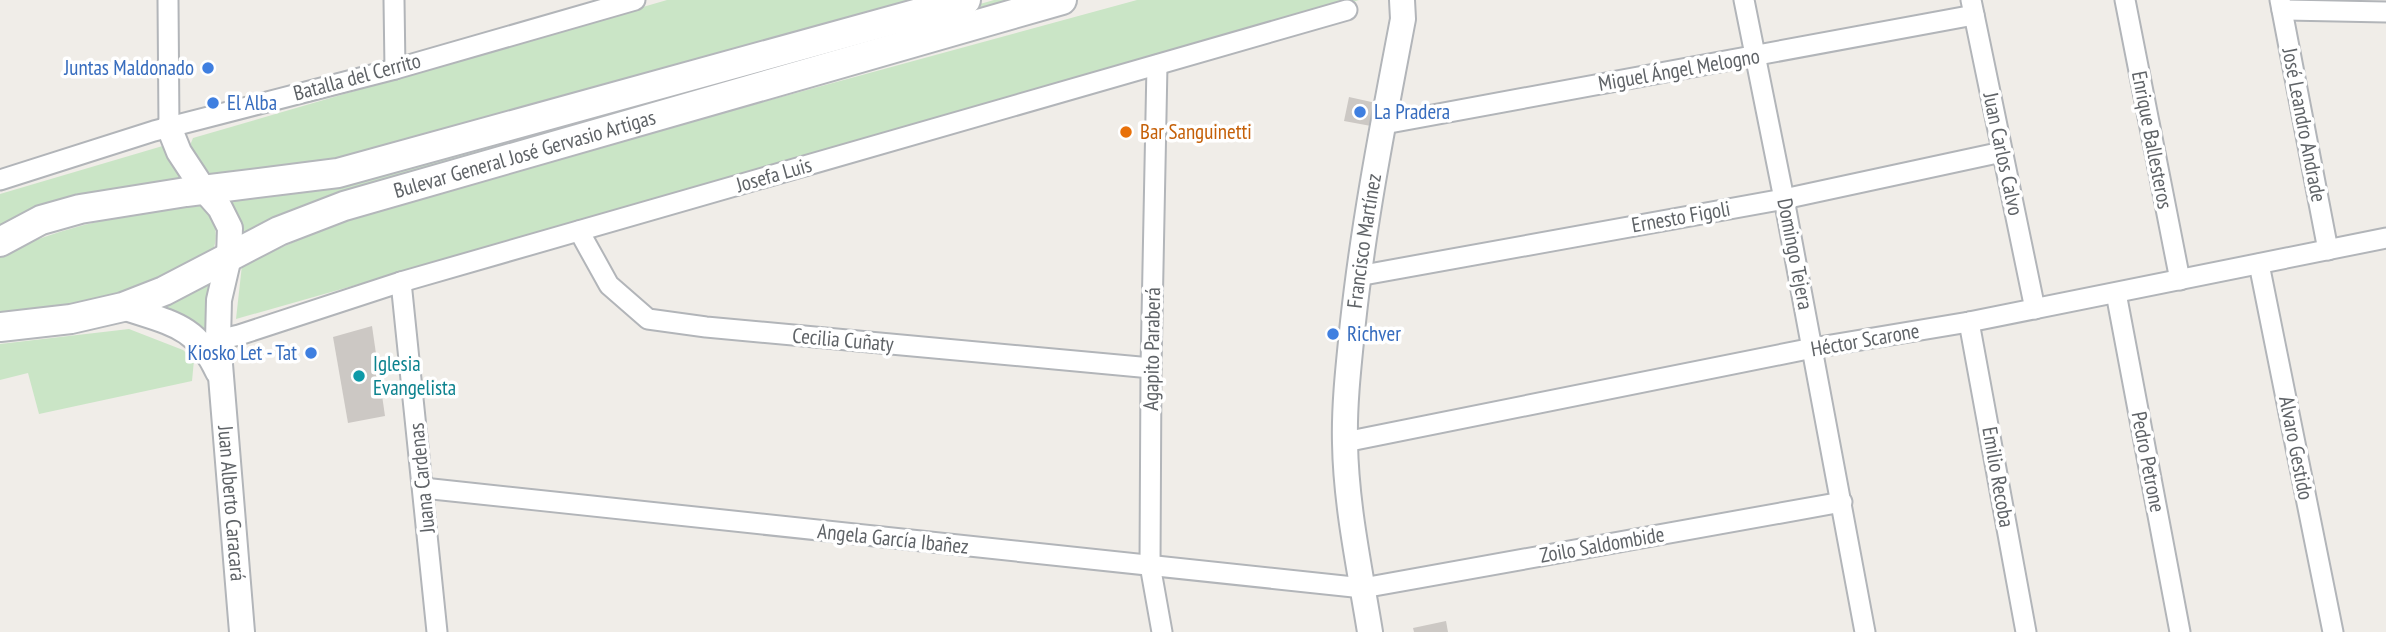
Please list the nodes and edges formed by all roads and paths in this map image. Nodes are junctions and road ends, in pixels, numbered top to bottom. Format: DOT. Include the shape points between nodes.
graph roads {
  1 [pos="168,0"];
  2 [pos="394,0"];
  3 [pos="635,0"];
  4 [pos="965,0"];
  5 [pos="1062,0"];
  6 [pos="1744,0"];
  7 [pos="2125,0"];
  8 [pos="2281,5"];
  9 [pos="1406,6"];
  10 [pos="1972,7"];
  11 [pos="1347,10"];
  12 [pos="2386,12"];
  13 [pos="1755,56"];
  14 [pos="1157,65"];
  15 [pos="395,69"];
  16 [pos="1384,124"];
  17 [pos="169,127"];
  18 [pos="2002,152"];
  19 [pos="0,180"];
  20 [pos="204,191"];
  21 [pos="1784,199"];
  22 [pos="579,231"];
  23 [pos="2386,239"];
  24 [pos="0,242"];
  25 [pos="2328,250"];
  26 [pos="229,257"];
  27 [pos="2259,264"];
  28 [pos="1358,276"];
  29 [pos="2180,280"];
  30 [pos="401,282"];
  31 [pos="2116,293"];
  32 [pos="123,307"];
  33 [pos="2035,309"];
  34 [pos="1969,322"];
  35 [pos="0,327"];
  36 [pos="211,342"];
  37 [pos="1813,348"];
  38 [pos="1151,368"];
  39 [pos="1345,442"];
  40 [pos="423,488"];
  41 [pos="1842,502"];
  42 [pos="1150,565"];
  43 [pos="1363,588"];
  44 [pos="242,632"];
  45 [pos="437,632"];
  46 [pos="1162,632"];
  47 [pos="1370,632"];
  48 [pos="1865,632"];
  49 [pos="2026,632"];
  50 [pos="2180,632"];
  51 [pos="2333,632"];
  1 -- 17 [label="street"];
  2 -- 15 [label="street"];
  3 -- 15 [label="street, Batalla del Cerrito"];
  4 -- 20 [label="main road, Bulevar General José Gervasio Artigas" via="338,173"];
  5 -- 26 [label="main road, Bulevar General José Gervasio Artigas" via="344,206"];
  6 -- 13 [label="street, Domingo Tejera"];
  7 -- 29 [label="street, Enrique Ballesteros"];
  8 -- 12 [label="street"];
  8 -- 25 [label="street, José Leandro Andrade"];
  9 -- 16 [label="street, Francisco Martínez"];
  10 -- 13 [label="street, Miguel Ángel Melogno"];
  10 -- 18 [label="street, Juan Carlos Calvo"];
  11 -- 14 [label="street, Josefa Luis"];
  13 -- 16 [label="street, Miguel Ángel Melogno"];
  13 -- 21 [label="street, Domingo Tejera"];
  14 -- 22 [label="street, Josefa Luis"];
  14 -- 38 [label="street, Agapito Paraberá"];
  15 -- 17 [label="street, Batalla del Cerrito"];
  16 -- 28 [label="street, Francisco Martínez"];
  17 -- 19 [label="street, Batalla del Cerrito"];
  17 -- 20 [label="street"];
  18 -- 21 [label="street, Ernesto Figoli"];
  18 -- 33 [label="street, Juan Carlos Calvo"];
  20 -- 24 [label="main road, Bulevar General José Gervasio Artigas" via="80,209 40,220"];
  20 -- 26 [label="street" via="226,219"];
  21 -- 28 [label="street, Ernesto Figoli"];
  21 -- 37 [label="street, Domingo Tejera"];
  22 -- 30 [label="street, Josefa Luis"];
  22 -- 38 [label="street, Cecilia Cuñaty" via="608,285 648,319"];
  23 -- 25 [label="street, Héctor Scarone"];
  25 -- 27 [label="street, Héctor Scarone"];
  26 -- 32 [label="main road, Bulevar General José Gervasio Artigas"];
  26 -- 36 [label="street"];
  27 -- 29 [label="street, Héctor Scarone"];
  27 -- 51 [label="street, Alvaro Gestido"];
  28 -- 39 [label="street, Francisco Martínez"];
  29 -- 31 [label="street, Héctor Scarone"];
  30 -- 36 [label="street, Josefa Luis"];
  30 -- 40 [label="street, Juana Cardenas"];
  31 -- 33 [label="street, Héctor Scarone"];
  31 -- 50 [label="street, Pedro Petrone"];
  32 -- 35 [label="main road, Bulevar General José Gervasio Artigas"];
  32 -- 36 [label="street"];
  33 -- 34 [label="street, Héctor Scarone"];
  34 -- 37 [label="street, Héctor Scarone"];
  34 -- 49 [label="street, Emilio Recoba"];
  36 -- 44 [label="street, Juan Alberto Caracará" via="220,376"];
  37 -- 39 [label="street, Héctor Scarone"];
  37 -- 41 [label="street, Domingo Tejera"];
  38 -- 42 [label="street, Agapito Paraberá"];
  39 -- 43 [label="street, Francisco Martínez" via="1347,488"];
  40 -- 42 [label="street, Angela García Ibañez"];
  40 -- 45 [label="street, Juana Cardenas"];
  41 -- 43 [label="street, Zoilo Saldombide"];
  41 -- 48 [label="street, Domingo Tejera"];
  42 -- 43 [label="street, Angela García Ibañez"];
  42 -- 46 [label="street, Agapito Paraberá"];
  43 -- 47 [label="street, Francisco Martínez"];
}
